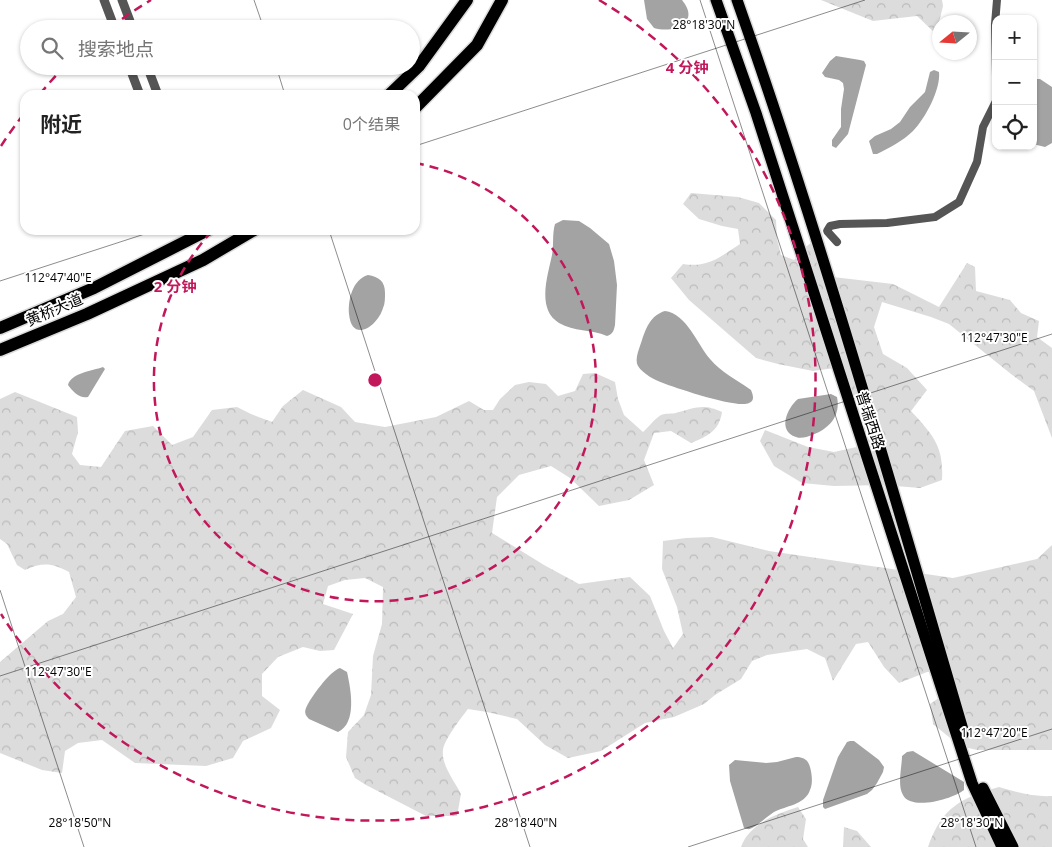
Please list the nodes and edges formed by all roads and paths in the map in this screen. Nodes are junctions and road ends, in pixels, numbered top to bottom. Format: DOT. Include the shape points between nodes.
graph roads {
  1 [pos="104,0"];
  2 [pos="122,0"];
  3 [pos="467,0"];
  4 [pos="502,0"];
  5 [pos="716,0"];
  6 [pos="737,0"];
  7 [pos="997,0"];
  8 [pos="112,20"];
  9 [pos="130,20"];
  10 [pos="996,60"];
  11 [pos="420,65"];
  12 [pos="132,75"];
  13 [pos="151,75"];
  14 [pos="410,75"];
  15 [pos="138,90"];
  16 [pos="156,90"];
  17 [pos="394,90"];
  18 [pos="420,103"];
  19 [pos="994,105"];
  20 [pos="191,235"];
  21 [pos="246,235"];
  22 [pos="837,242"];
  23 [pos="0,328"];
  24 [pos="0,350"];
  25 [pos="1002,847"];
  26 [pos="1013,847"];
  1 -- 8 [label="street"];
  2 -- 9 [label="street"];
  3 -- 11 [label="highway"];
  4 -- 18 [label="highway" via="477,45"];
  5 -- 25 [label="main road, 普瑞西路" via="756,113 972,783"];
  6 -- 26 [label="main road, 普瑞西路" via="775,108 977,777"];
  7 -- 10 [label="street"];
  12 -- 15 [label="street"];
  13 -- 16 [label="street"];
  14 -- 17 [label="highway"];
  19 -- 22 [label="street" via="983,127 977,162 959,202 934,217 830,226 827,231"];
  20 -- 23 [label="highway, 黄桥大道" via="94,288"];
  21 -- 24 [label="highway, 黄桥大道" via="204,260"];
}
